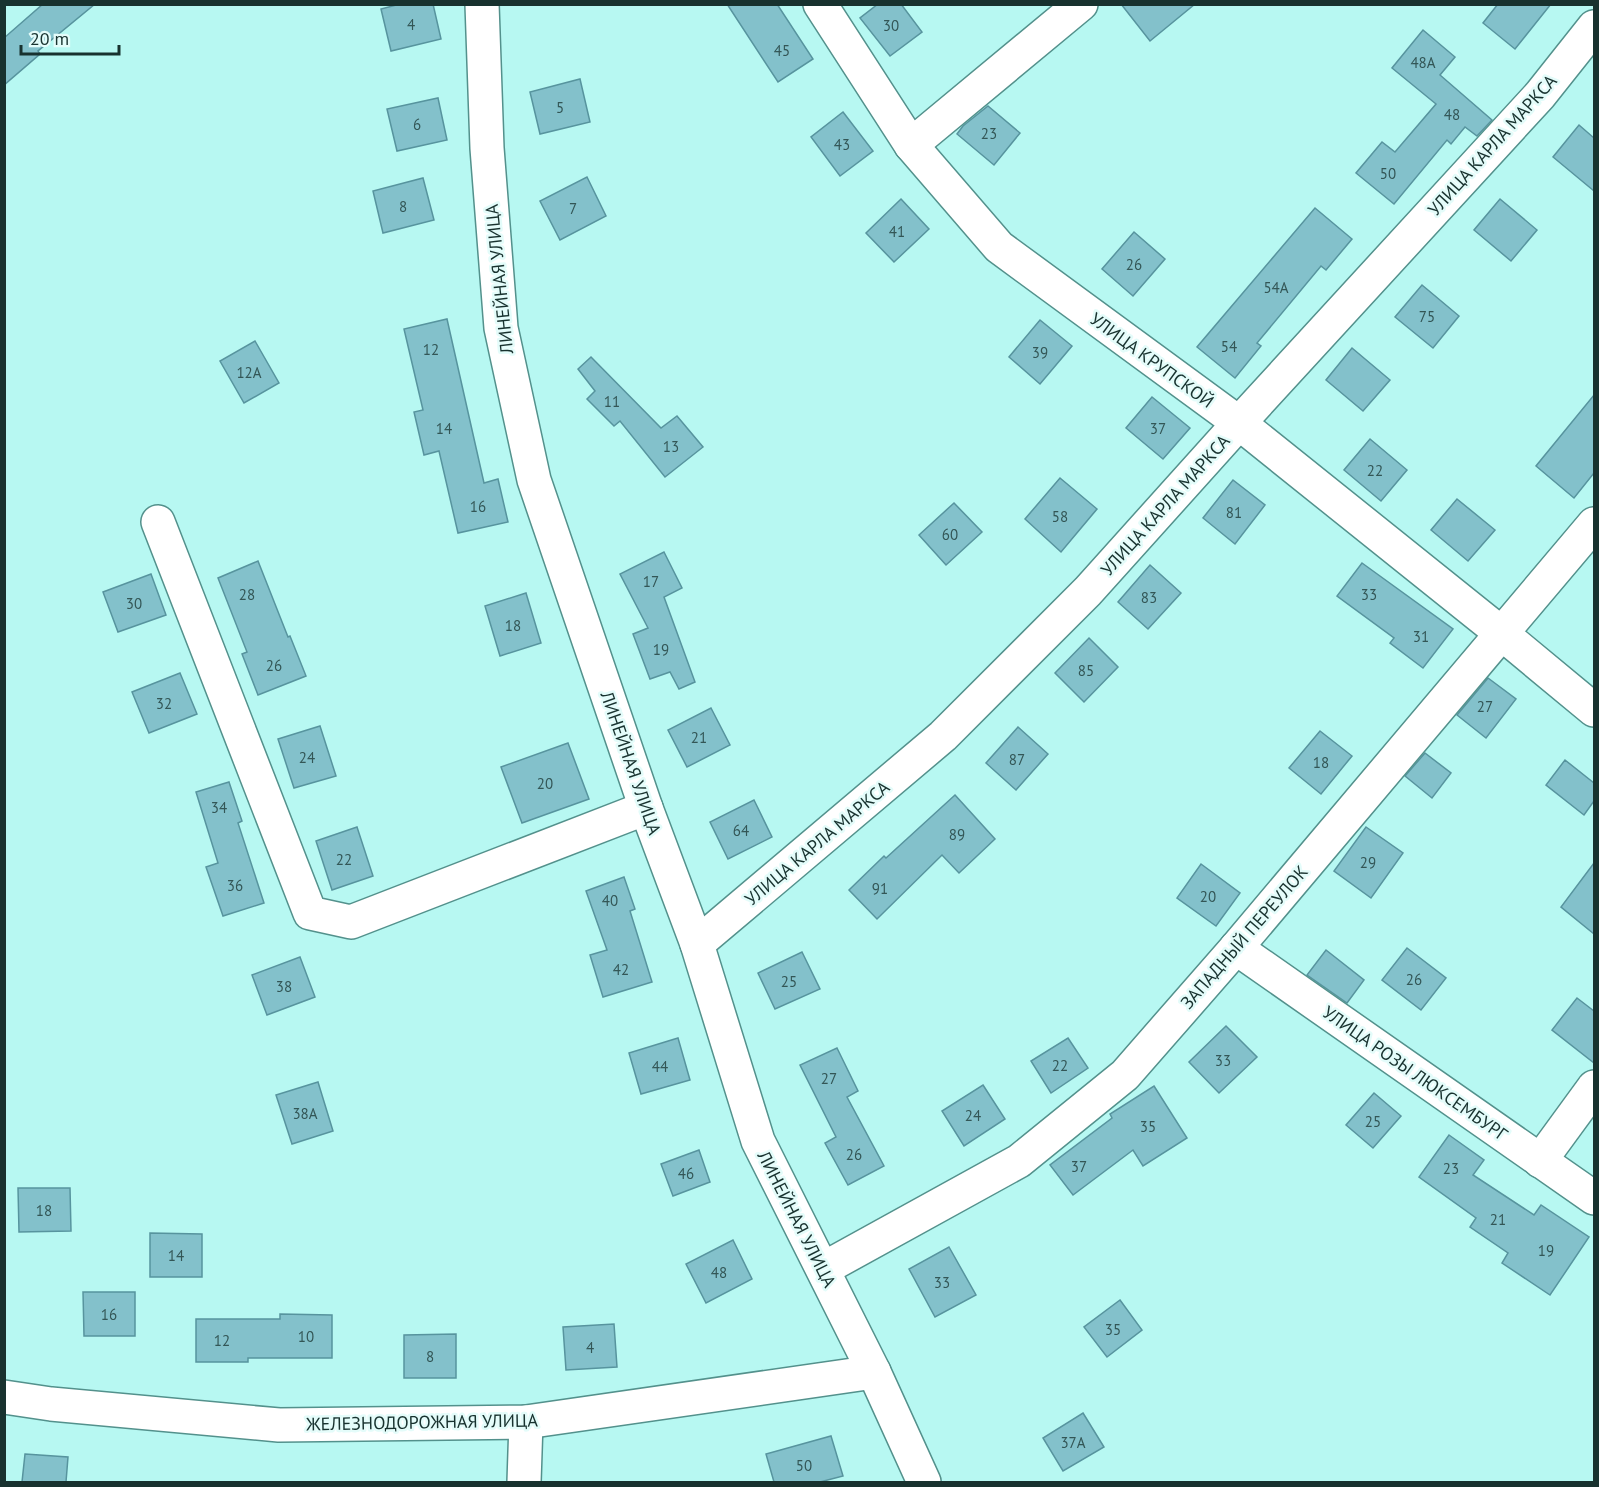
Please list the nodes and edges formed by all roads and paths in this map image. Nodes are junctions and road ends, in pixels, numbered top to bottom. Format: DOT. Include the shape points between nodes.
graph roads {
  1 [pos="482,4"];
  2 [pos="820,4"];
  3 [pos="1081,4"];
  4 [pos="1594,27"];
  5 [pos="911,145"];
  6 [pos="1239,423"];
  7 [pos="158,522"];
  8 [pos="1594,524"];
  9 [pos="1501,633"];
  10 [pos="1594,710"];
  11 [pos="646,808"];
  12 [pos="697,944"];
  13 [pos="1236,948"];
  14 [pos="1594,1087"];
  15 [pos="1540,1161"];
  16 [pos="1594,1198"];
  17 [pos="824,1269"];
  18 [pos="874,1372"];
  19 [pos="4,1397"];
  20 [pos="526,1422"];
  21 [pos="524,1482"];
  22 [pos="924,1482"];
  1 -- 11 [label="street, ЛИНЕЙНАЯ УЛИЦА" via="487,148 501,328 534,480"];
  2 -- 5 [label="street, УЛИЦА КРУПСКОЙ"];
  3 -- 5 [label="street"];
  4 -- 6 [label="street, УЛИЦА КАРЛА МАРКСА" via="1540,95"];
  5 -- 6 [label="street, УЛИЦА КРУПСКОЙ" via="999,248"];
  6 -- 9 [label="street, УЛИЦА КРУПСКОЙ"];
  6 -- 12 [label="street, УЛИЦА КАРЛА МАРКСА" via="1088,591 943,736"];
  7 -- 11 [label="street" via="310,913 351,922"];
  8 -- 9 [label="street, ЗАПАДНЫЙ ПЕРЕУЛОК"];
  9 -- 10 [label="street, УЛИЦА КРУПСКОЙ"];
  9 -- 13 [label="street, ЗАПАДНЫЙ ПЕРЕУЛОК"];
  11 -- 12 [label="street, ЛИНЕЙНАЯ УЛИЦА"];
  12 -- 17 [label="street, ЛИНЕЙНАЯ УЛИЦА" via="758,1142"];
  13 -- 15 [label="street, УЛИЦА РОЗЫ ЛЮКСЕМБУРГ"];
  13 -- 17 [label="street, ЗАПАДНЫЙ ПЕРЕУЛОК" via="1125,1075 1019,1161"];
  14 -- 15 [label="street"];
  15 -- 16 [label="street, УЛИЦА РОЗЫ ЛЮКСЕМБУРГ"];
  17 -- 18 [label="street, ЛИНЕЙНАЯ УЛИЦА"];
  18 -- 20 [label="street, ЖЕЛЕЗНОДОРОЖНАЯ УЛИЦА"];
  18 -- 22 [label="street, ЛИНЕЙНАЯ УЛИЦА"];
  19 -- 20 [label="street, ЖЕЛЕЗНОДОРОЖНАЯ УЛИЦА" via="279,1425"];
  20 -- 21 [label="street"];
}
